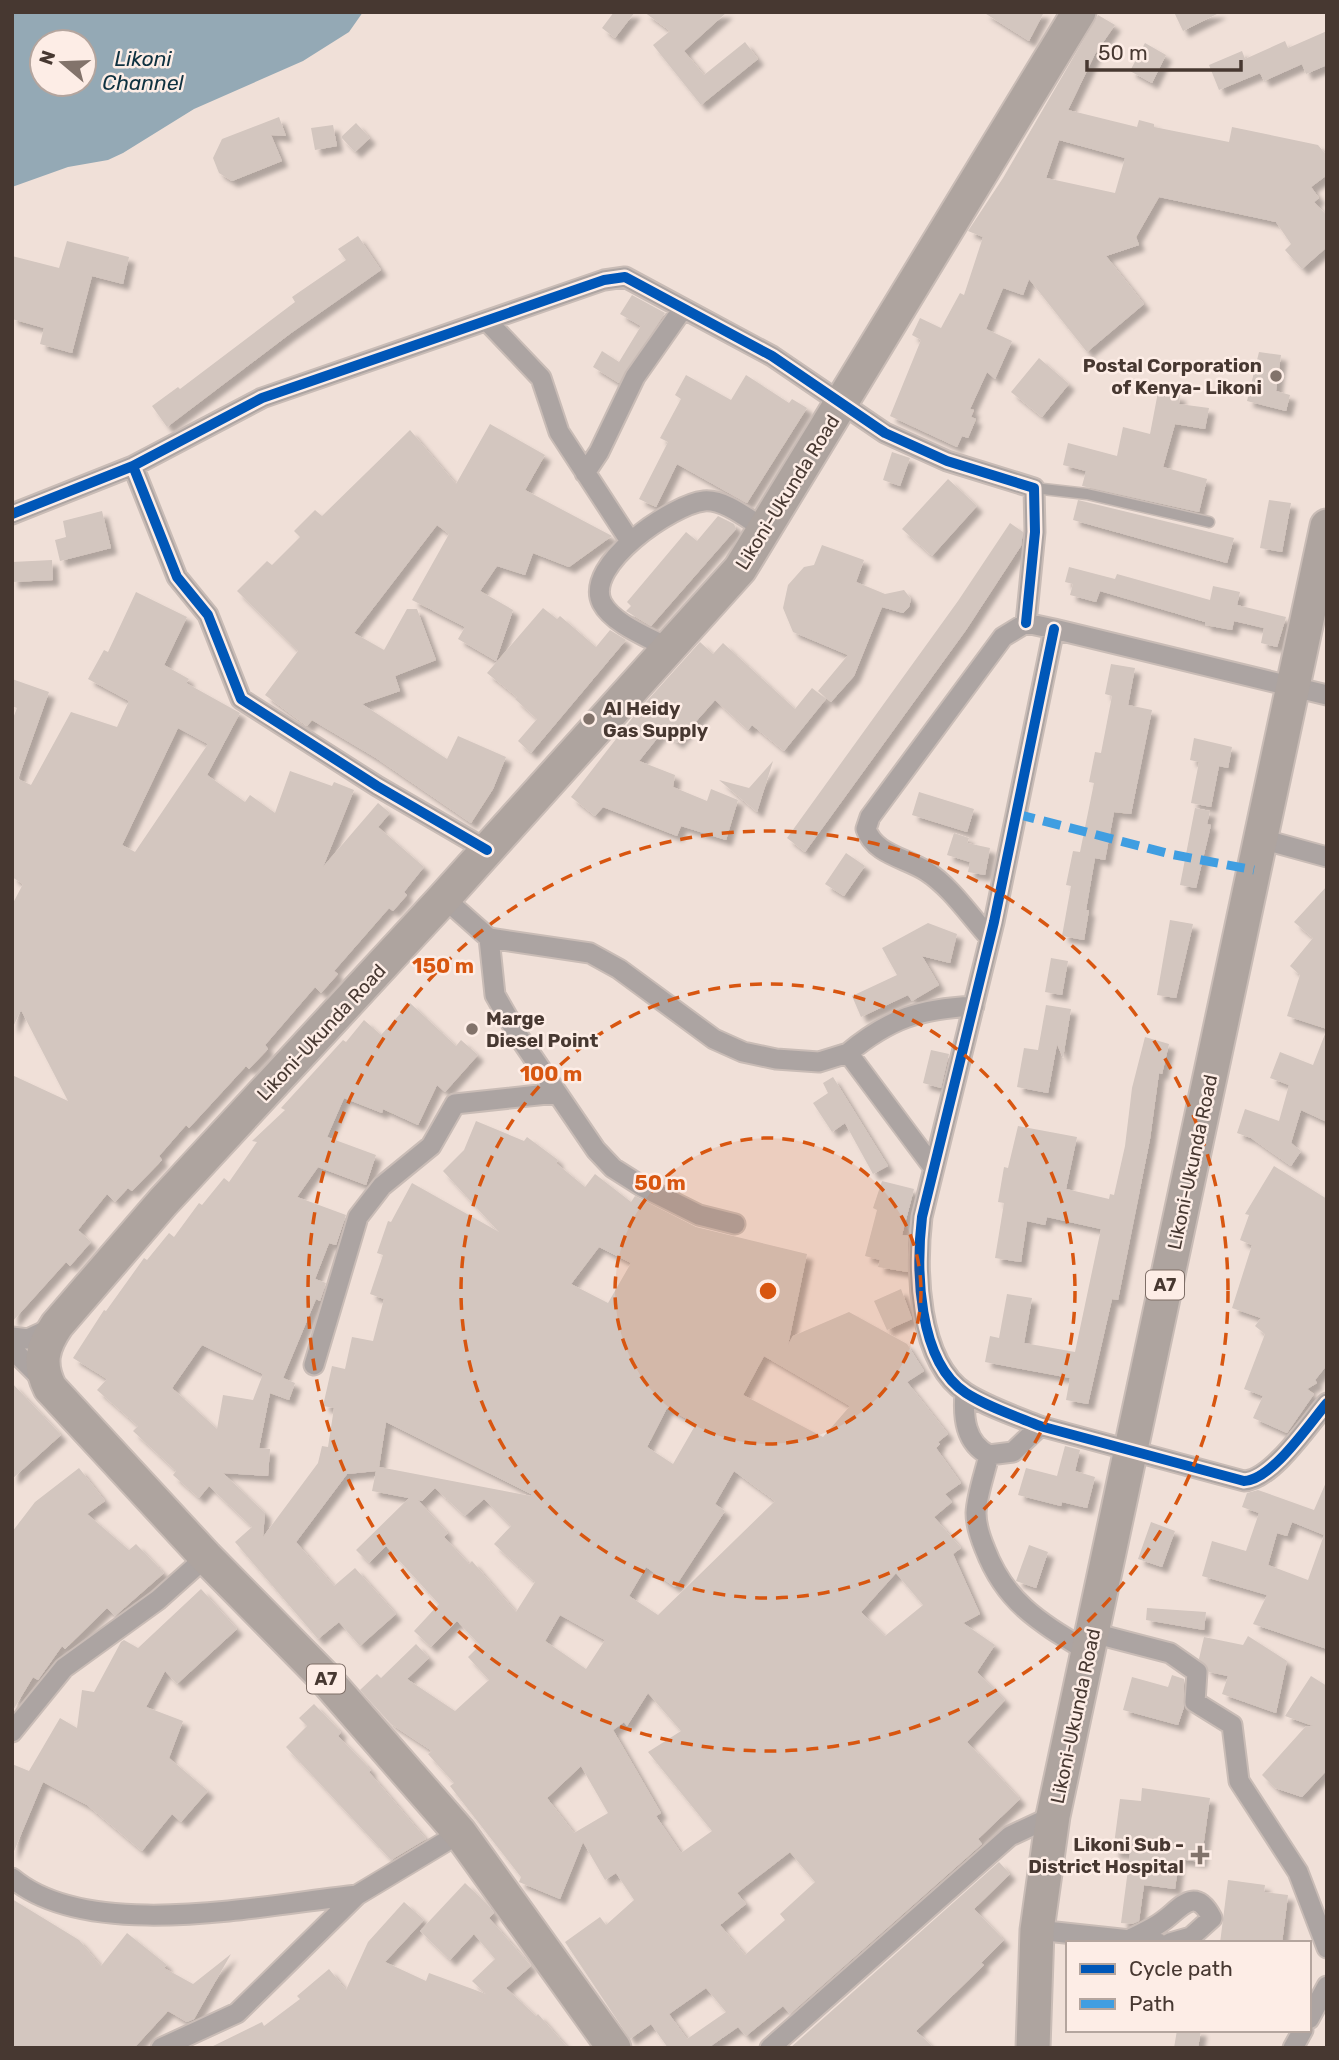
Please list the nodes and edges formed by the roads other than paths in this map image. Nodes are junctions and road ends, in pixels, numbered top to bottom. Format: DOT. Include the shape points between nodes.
graph roads {
  1 [pos="1079,12"];
  2 [pos="682,310"];
  3 [pos="488,323"];
  4 [pos="844,403"];
  5 [pos="133,466"];
  6 [pos="585,473"];
  7 [pos="1034,488"];
  8 [pos="12,514"];
  9 [pos="1209,522"];
  10 [pos="1327,526"];
  11 [pos="766,530"];
  12 [pos="631,541"];
  13 [pos="1026,623"];
  14 [pos="1054,629"];
  15 [pos="668,648"];
  16 [pos="1294,687"];
  17 [pos="1327,695"];
  18 [pos="1261,839"];
  19 [pos="486,850"];
  20 [pos="1327,857"];
  21 [pos="444,898"];
  22 [pos="489,938"];
  23 [pos="990,938"];
  24 [pos="974,1006"];
  25 [pos="848,1053"];
  26 [pos="557,1093"];
  27 [pos="933,1167"];
  28 [pos="735,1224"];
  29 [pos="57,1325"];
  30 [pos="12,1337"];
  31 [pos="12,1349"];
  32 [pos="314,1365"];
  33 [pos="50,1388"];
  34 [pos="965,1393"];
  35 [pos="1327,1403"];
  36 [pos="1040,1426"];
  37 [pos="1130,1450"];
  38 [pos="989,1455"];
  39 [pos="206,1557"];
  40 [pos="1091,1642"];
  41 [pos="12,1732"];
  42 [pos="1054,1816"];
  43 [pos="460,1833"];
  44 [pos="12,1878"];
  45 [pos="357,1895"];
  46 [pos="1037,1930"];
  47 [pos="1132,1938"];
  48 [pos="1148,1941"];
  49 [pos="1177,1941"];
  50 [pos="1327,1948"];
  51 [pos="1327,1986"];
  52 [pos="1311,2015"];
  53 [pos="1302,2032"];
  54 [pos="161,2048"];
  55 [pos="614,2048"];
  56 [pos="770,2048"];
  57 [pos="1033,2048"];
  58 [pos="1293,2048"];
  1 -- 4 [label="highway, Likoni-Ukunda Road"];
  2 -- 3 [label="street" via="637,281 616,277"];
  2 -- 4 [label="street" via="772,356"];
  2 -- 6 [label="street" via="635,377"];
  3 -- 5 [label="street" via="262,398"];
  3 -- 6 [label="street" via="541,378 559,432"];
  4 -- 7 [label="street" via="885,433 947,461"];
  4 -- 11 [label="highway, Likoni-Ukunda Road"];
  5 -- 8 [label="street"];
  5 -- 19 [label="street" via="177,577 208,615 241,699"];
  6 -- 12 [label="street"];
  7 -- 9 [label="lane"];
  7 -- 13 [label="street" via="1035,532"];
  10 -- 16 [label="highway, Likoni-Ukunda Road / A7" via="1312,626"];
  11 -- 12 [label="street" via="705,500 681,508"];
  11 -- 15 [label="highway, Likoni-Ukunda Road" via="740,569"];
  12 -- 15 [label="street" via="612,560 600,598 616,618"];
  13 -- 14 [label="street"];
  13 -- 23 [label="street" via="994,647 870,817 866,829 874,844 939,881"];
  14 -- 16 [label="street"];
  14 -- 23 [label="street"];
  15 -- 19 [label="highway, Likoni-Ukunda Road"];
  16 -- 17 [label="street"];
  16 -- 18 [label="highway, Likoni-Ukunda Road / A7"];
  18 -- 20 [label="street"];
  18 -- 37 [label="highway, Likoni-Ukunda Road / A7"];
  19 -- 21 [label="highway, Likoni-Ukunda Road"];
  21 -- 22 [label="street"];
  21 -- 29 [label="highway, Likoni-Ukunda Road" via="163,1202"];
  22 -- 25 [label="street" via="590,953 714,1039 743,1052 819,1062"];
  22 -- 26 [label="street" via="495,995"];
  23 -- 24 [label="street"];
  24 -- 25 [label="street" via="911,1013"];
  24 -- 27 [label="street"];
  25 -- 27 [label="street"];
  26 -- 28 [label="street" via="613,1168 699,1215"];
  26 -- 32 [label="street" via="455,1104 431,1146 371,1197 348,1244"];
  27 -- 34 [label="street" via="922,1217 919,1287 944,1370"];
  29 -- 30 [label="street" via="38,1336"];
  29 -- 33 [label="highway, Likoni-Ukunda Road" via="42,1362"];
  31 -- 33 [label="street"];
  33 -- 39 [label="highway, A7"];
  34 -- 36 [label="street"];
  34 -- 38 [label="street" via="972,1443"];
  35 -- 37 [label="street" via="1280,1459 1254,1480"];
  36 -- 37 [label="street"];
  36 -- 38 [label="street" via="1013,1452"];
  37 -- 40 [label="highway, Likoni-Ukunda Road / A7"];
  38 -- 40 [label="street" via="976,1513 998,1576 1014,1600 1035,1619"];
  39 -- 41 [label="street" via="150,1606 64,1668"];
  39 -- 43 [label="highway, A7" via="323,1676"];
  40 -- 42 [label="highway, Likoni-Ukunda Road / A7"];
  40 -- 50 [label="street" via="1170,1653 1198,1673 1195,1702 1232,1725 1238,1781 1298,1872"];
  42 -- 46 [label="highway, Likoni-Ukunda Road / A7"];
  42 -- 56 [label="street" via="1010,1836"];
  43 -- 45 [label="street"];
  43 -- 55 [label="highway, A7"];
  44 -- 45 [label="street" via="72,1908 124,1915 169,1915"];
  45 -- 54 [label="street" via="249,2004"];
  46 -- 47 [label="street"];
  46 -- 57 [label="highway, Likoni-Ukunda Road / A7"];
  47 -- 48 [label="street"];
  47 -- 49 [label="street" via="1164,1920 1179,1904 1196,1902 1207,1907 1212,1918 1191,1937"];
  51 -- 52 [label="street"];
  53 -- 58 [label="street"];
}
